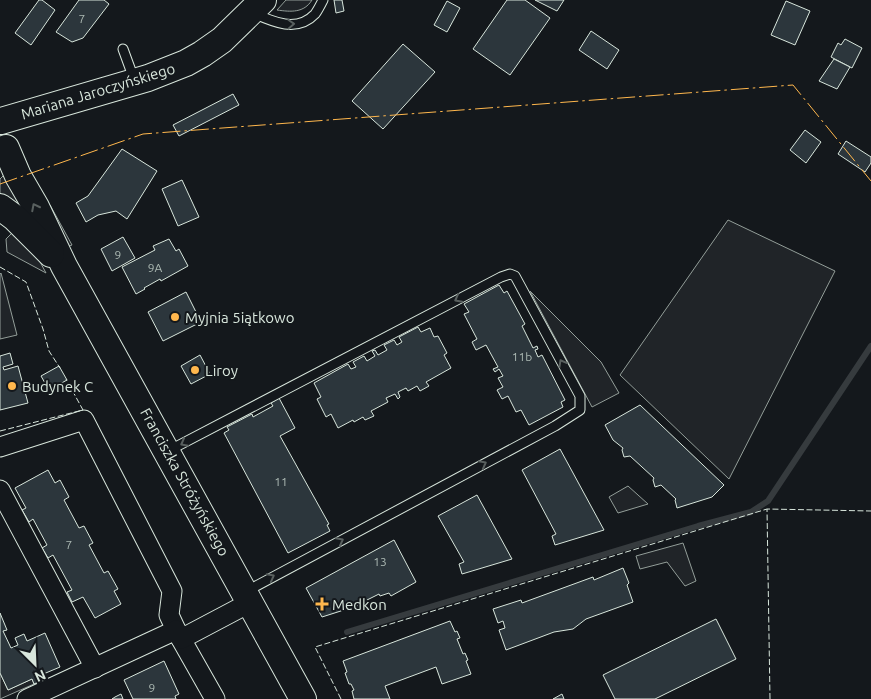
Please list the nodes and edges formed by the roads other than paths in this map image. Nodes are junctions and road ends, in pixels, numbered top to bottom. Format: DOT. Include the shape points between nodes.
graph roads {
  1 [pos="323,0"];
  2 [pos="257,6"];
  3 [pos="123,49"];
  4 [pos="135,81"];
  5 [pos="1,120"];
  6 [pos="3,155"];
  7 [pos="0,207"];
  8 [pos="64,266"];
  9 [pos="0,447"];
  10 [pos="168,451"];
  11 [pos="0,490"];
  12 [pos="248,597"];
  13 [pos="179,634"];
  14 [pos="96,668"];
  15 [pos="27,699"];
  16 [pos="214,699"];
  17 [pos="304,699"];
  2 -- 1 [label="lane, one-way" via="282,25 300,24 315,14"];
  2 -- 4 [label="street, Mariana Jaroczyńskiego" via="222,40 202,54"];
  3 -- 4 [label="lane"];
  4 -- 5 [label="street, Mariana Jaroczyńskiego"];
  5 -- 6 [label="street, Franciszka Stróżyńskiego" via="6,138"];
  8 -- 6 [label="street, Franciszka Stróżyńskiego, one-way" via="36,207"];
  7 -- 8 [label="street, Franciszka Stróżyńskiego"];
  8 -- 10 [label="street, Franciszka Stróżyńskiego"];
  9 -- 13 [label="street" via="84,420 172,591 169,615"];
  10 -- 12 [label="street, Franciszka Stróżyńskiego"];
  12 -- 10 [label="lane, one-way" via="580,410 580,396 515,276 501,276"];
  11 -- 14 [label="street"];
  12 -- 13 [label="street"];
  12 -- 17 [label="street, Franciszka Stróżyńskiego"];
  13 -- 14 [label="street"];
  13 -- 16 [label="street"];
  14 -- 15 [label="street"];
}
